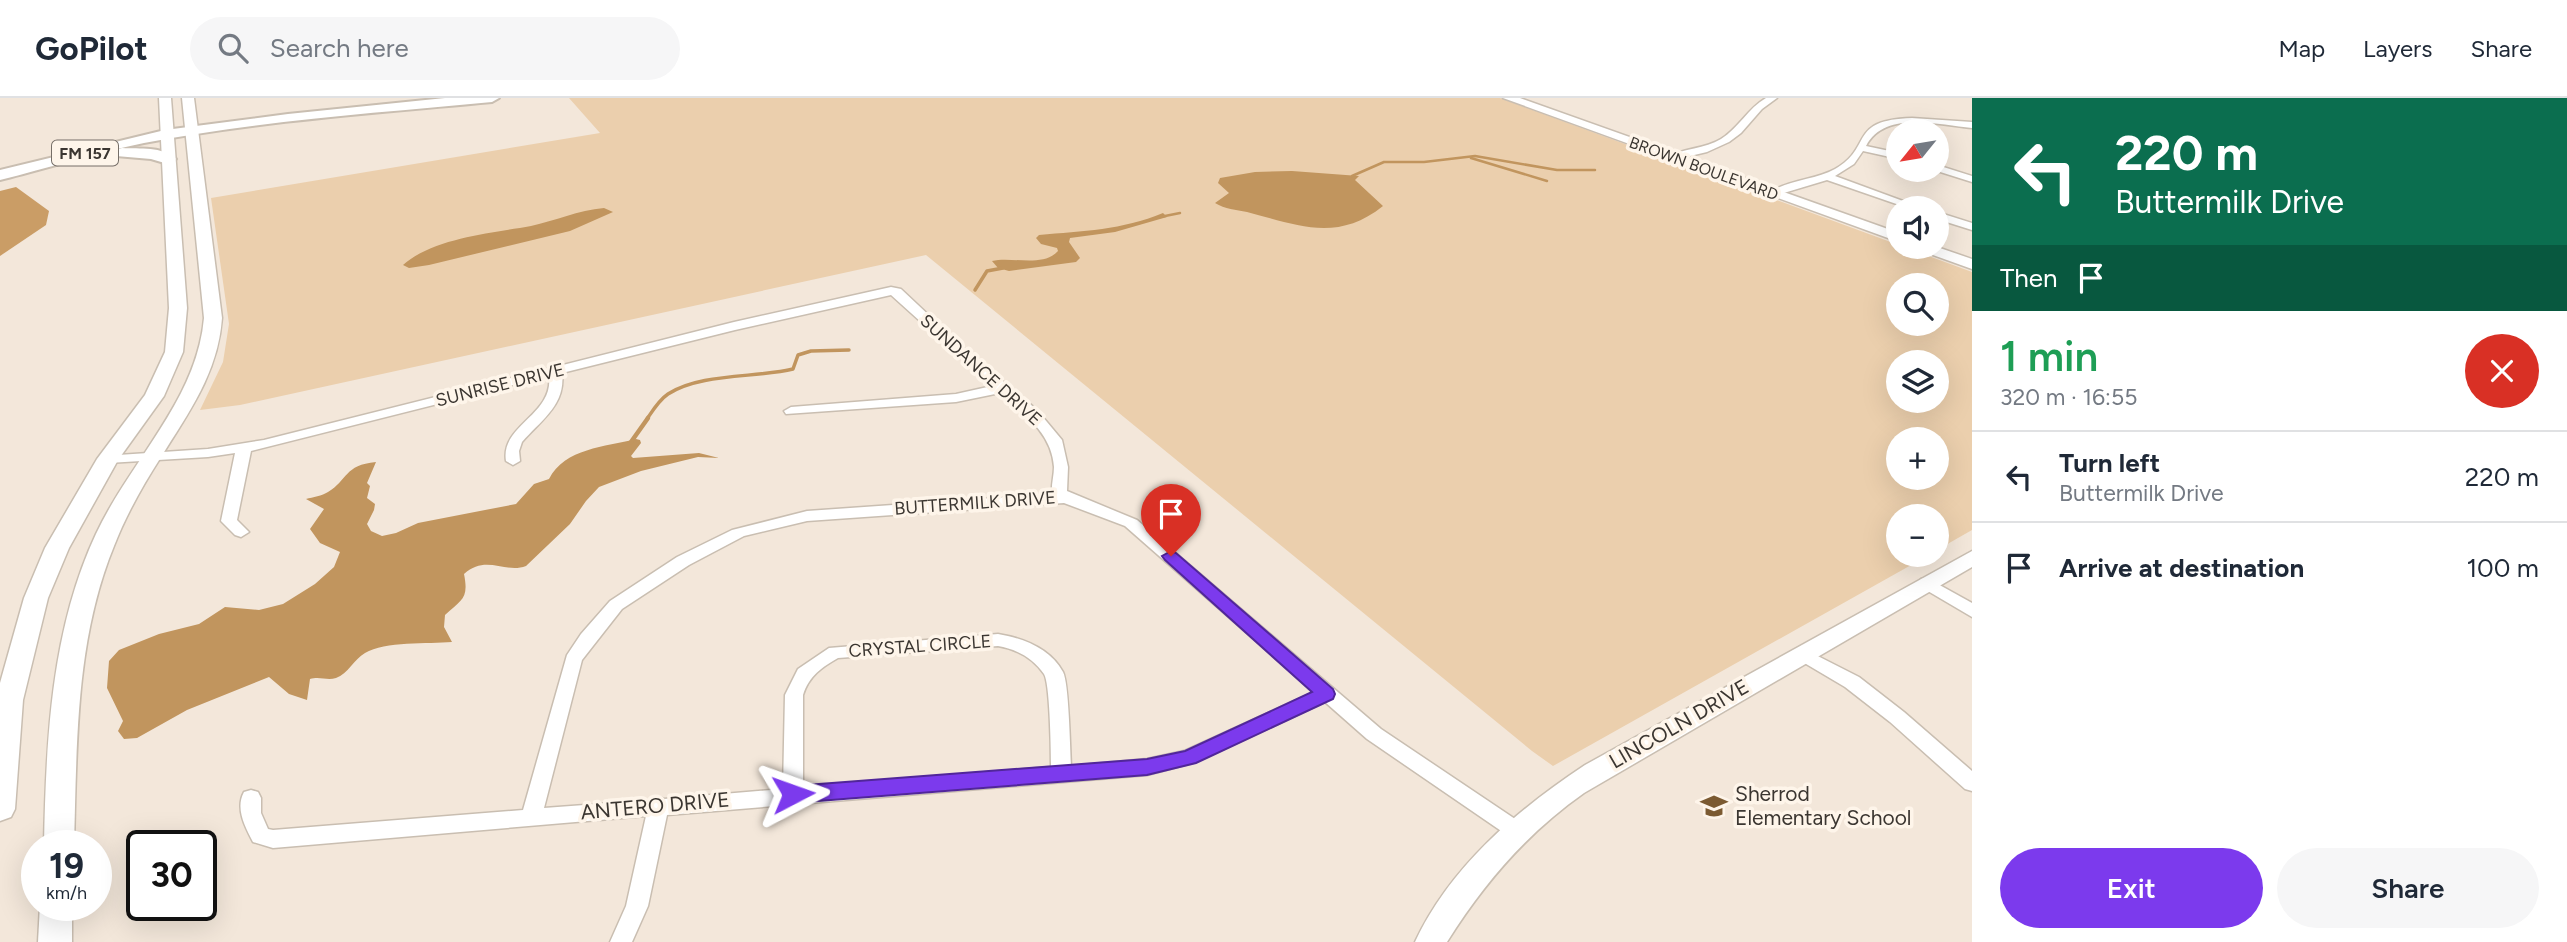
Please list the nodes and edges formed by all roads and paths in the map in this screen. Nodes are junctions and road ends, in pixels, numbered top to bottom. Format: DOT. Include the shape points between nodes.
graph roads {
  1 [pos="165,98"];
  2 [pos="188,98"];
  3 [pos="492,98"];
  4 [pos="1509,98"];
  5 [pos="1773,98"];
  6 [pos="188,115"];
  7 [pos="165,117"];
  8 [pos="254,123"];
  9 [pos="1886,123"];
  10 [pos="1950,123"];
  11 [pos="1950,124"];
  12 [pos="1972,125"];
  13 [pos="191,133"];
  14 [pos="1972,137"];
  15 [pos="167,138"];
  16 [pos="123,144"];
  17 [pos="1862,148"];
  18 [pos="193,150"];
  19 [pos="1886,153"];
  20 [pos="106,155"];
  21 [pos="1673,157"];
  22 [pos="168,159"];
  23 [pos="1950,172"];
  24 [pos="1825,176"];
  25 [pos="4,178"];
  26 [pos="1972,179"];
  27 [pos="1774,193"];
  28 [pos="1886,197"];
  29 [pos="199,198"];
  30 [pos="171,203"];
  31 [pos="1949,219"];
  32 [pos="1972,227"];
  33 [pos="1886,233"];
  34 [pos="1949,256"];
  35 [pos="1972,264"];
  36 [pos="888,291"];
  37 [pos="555,372"];
  38 [pos="1003,388"];
  39 [pos="792,411"];
  40 [pos="244,447"];
  41 [pos="150,457"];
  42 [pos="108,459"];
  43 [pos="513,461"];
  44 [pos="1066,498"];
  45 [pos="241,531"];
  46 [pos="1972,558"];
  47 [pos="1927,583"];
  48 [pos="1972,611"];
  49 [pos="1802,654"];
  50 [pos="1326,694"];
  51 [pos="1062,775"];
  52 [pos="1972,783"];
  53 [pos="793,794"];
  54 [pos="251,798"];
  55 [pos="659,805"];
  56 [pos="0,809"];
  57 [pos="532,816"];
  58 [pos="60,830"];
  59 [pos="1517,831"];
  60 [pos="56,921"];
  61 [pos="55,942"];
  62 [pos="621,942"];
  63 [pos="1430,942"];
  1 -- 7 [label="main road"];
  2 -- 6 [label="main road"];
  3 -- 8 [label="main road, FM 157"];
  4 -- 21 [label="street, BROWN BOULEVARD"];
  5 -- 21 [label="street" via="1753,109 1735,135 1715,146"];
  6 -- 8 [label="main road" via="220,123"];
  6 -- 13 [label="main road"];
  7 -- 15 [label="main road"];
  7 -- 16 [label="main road" via="153,132"];
  8 -- 13 [label="main road, FM 157"];
  8 -- 18 [label="main road" via="215,134"];
  9 -- 17 [label="street" via="1868,132"];
  10 -- 12 [label="street"];
  11 -- 14 [label="street"];
  13 -- 15 [label="main road, FM 157"];
  13 -- 18 [label="main road"];
  15 -- 16 [label="main road, FM 157"];
  15 -- 20 [label="main road, FM 157"];
  15 -- 22 [label="main road"];
  16 -- 25 [label="main road, FM 157"];
  17 -- 19 [label="street"];
  17 -- 24 [label="street" via="1847,166"];
  18 -- 29 [label="main road"];
  20 -- 22 [label="main road" via="153,154"];
  20 -- 25 [label="main road, FM 157"];
  21 -- 27 [label="street, BROWN BOULEVARD"];
  22 -- 30 [label="main road"];
  23 -- 26 [label="street"];
  24 -- 27 [label="street"];
  24 -- 28 [label="street"];
  27 -- 33 [label="street, BROWN BOULEVARD"];
  29 -- 30 [label="main road"];
  29 -- 41 [label="main road" via="213,318 211,350 194,388"];
  30 -- 42 [label="main road" via="178,308 174,352 154,396"];
  31 -- 32 [label="street"];
  34 -- 35 [label="street"];
  36 -- 37 [label="street, SUNRISE DRIVE"];
  36 -- 38 [label="street, SUNDANCE DRIVE" via="897,292"];
  37 -- 40 [label="street, SUNRISE DRIVE"];
  37 -- 43 [label="street" via="556,397 514,444"];
  38 -- 39 [label="street" via="956,398"];
  38 -- 44 [label="street, SUNDANCE DRIVE" via="1057,443 1059,493"];
  40 -- 41 [label="street, SUNRISE DRIVE"];
  40 -- 45 [label="street" via="229,521"];
  41 -- 42 [label="street, SUNRISE DRIVE"];
  41 -- 58 [label="main road" via="115,514 77,625 66,688"];
  42 -- 56 [label="main road" via="57,548 36,598 9,700"];
  44 -- 50 [label="street, BUTTERMILK DRIVE" via="1131,523"];
  44 -- 57 [label="street, BUTTERMILK DRIVE" via="807,516 738,533 673,567 616,605 573,659"];
  46 -- 47 [label="street, LINCOLN DRIVE"];
  47 -- 48 [label="street"];
  47 -- 49 [label="street, LINCOLN DRIVE"];
  49 -- 52 [label="street" via="1852,682"];
  49 -- 59 [label="street, LINCOLN DRIVE" via="1594,772"];
  50 -- 51 [label="street, ANTERO DRIVE" via="1189,757 1147,767"];
  50 -- 59 [label="street, BUTTERMILK DRIVE" via="1374,734"];
  51 -- 53 [label="street, ANTERO DRIVE"];
  51 -- 53 [label="street, CRYSTAL CIRCLE" via="1055,674 1035,653 998,640 835,652 811,664 794,695"];
  53 -- 55 [label="street, ANTERO DRIVE"];
  54 -- 57 [label="street, ANTERO DRIVE" via="260,836 273,839"];
  55 -- 57 [label="street, ANTERO DRIVE"];
  55 -- 62 [label="street" via="637,906"];
  59 -- 63 [label="street, LINCOLN DRIVE" via="1457,901"];
  60 -- 61 [label="main road"];
}
